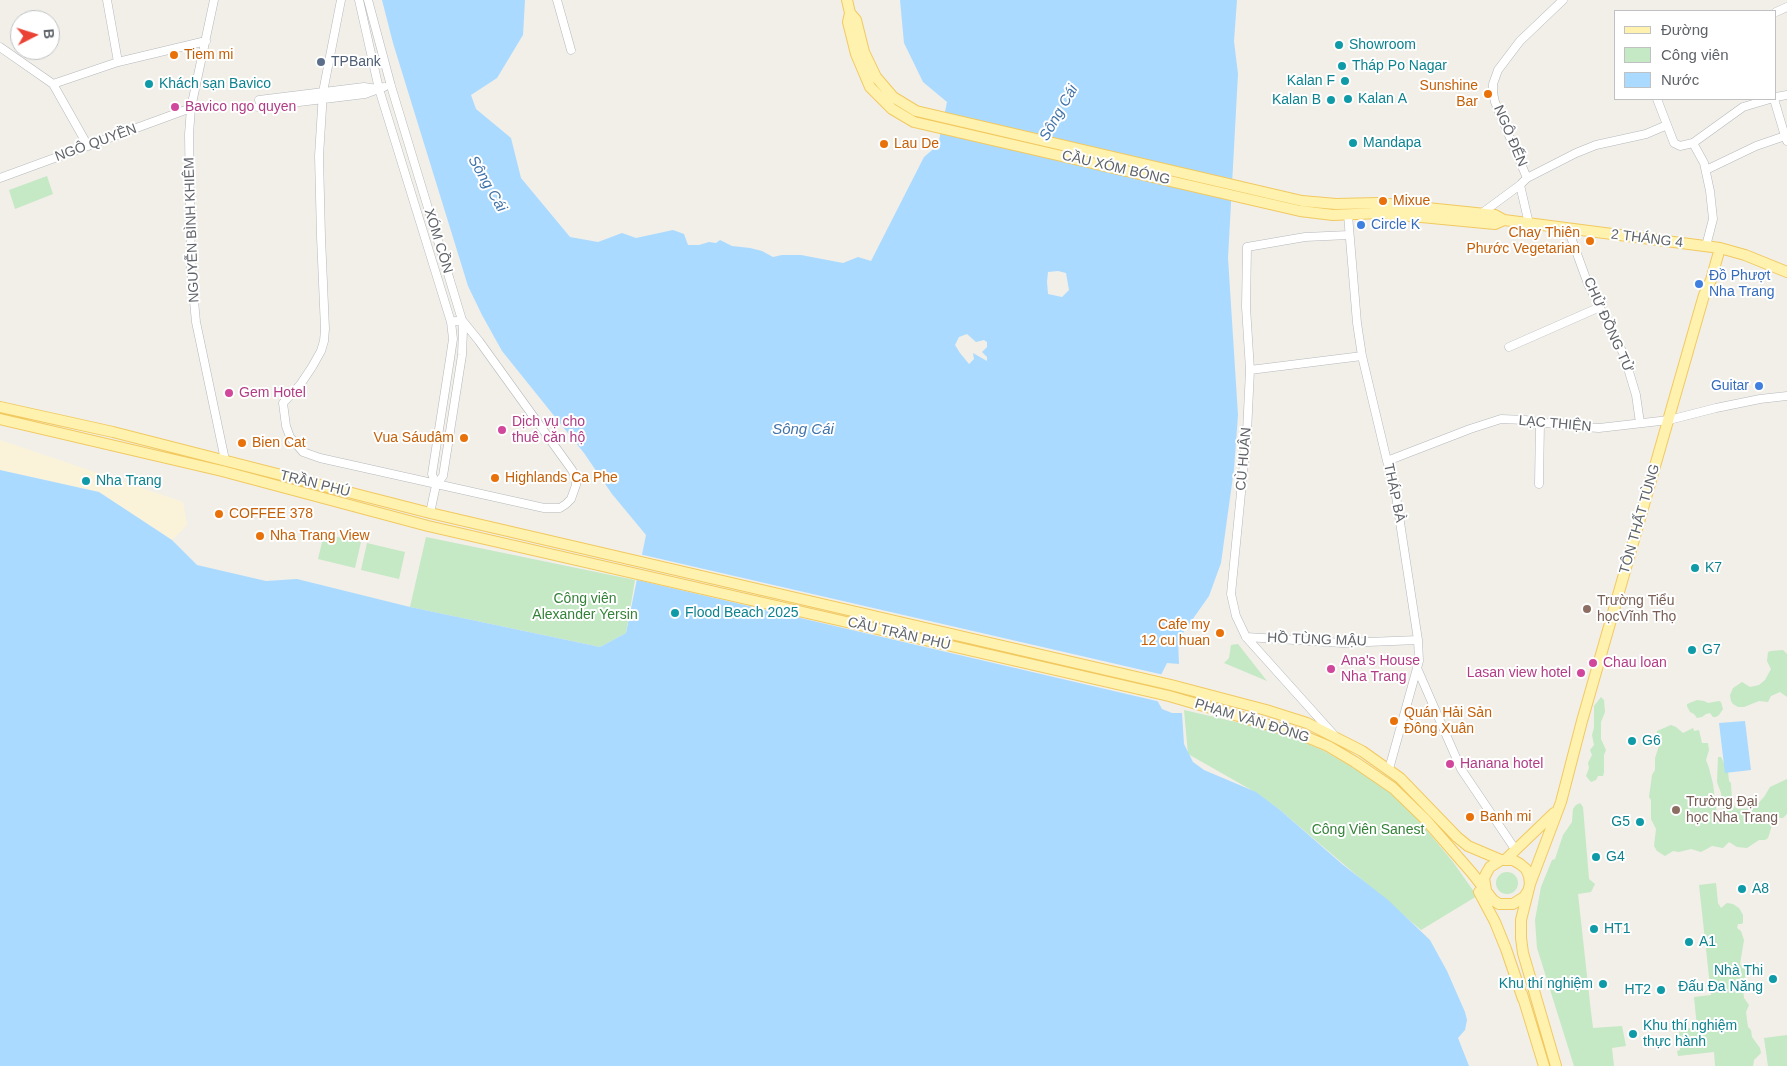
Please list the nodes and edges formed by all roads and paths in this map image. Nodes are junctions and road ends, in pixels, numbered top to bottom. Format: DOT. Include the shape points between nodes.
graph roads {
  1 [pos="107,0"];
  2 [pos="214,0"];
  3 [pos="341,0"];
  4 [pos="359,0"];
  5 [pos="368,0"];
  6 [pos="557,0"];
  7 [pos="847,0"];
  8 [pos="1563,0"];
  9 [pos="206,40"];
  10 [pos="0,47"];
  11 [pos="572,50"];
  12 [pos="118,62"];
  13 [pos="53,84"];
  14 [pos="391,86"];
  15 [pos="379,89"];
  16 [pos="322,96"];
  17 [pos="1657,100"];
  18 [pos="1767,100"];
  19 [pos="1776,100"];
  20 [pos="259,104"];
  21 [pos="192,108"];
  22 [pos="1667,125"];
  23 [pos="1786,138"];
  24 [pos="1694,142"];
  25 [pos="88,146"];
  26 [pos="1706,170"];
  27 [pos="0,178"];
  28 [pos="1527,178"];
  29 [pos="1520,185"];
  30 [pos="1301,206"];
  31 [pos="1482,213"];
  32 [pos="1348,215"];
  33 [pos="1504,220"];
  34 [pos="1529,224"];
  35 [pos="1568,228"];
  36 [pos="1349,235"];
  37 [pos="1713,247"];
  38 [pos="1787,272"];
  39 [pos="1600,307"];
  40 [pos="462,320"];
  41 [pos="451,322"];
  42 [pos="1509,347"];
  43 [pos="1362,356"];
  44 [pos="1250,370"];
  45 [pos="1787,396"];
  46 [pos="0,407"];
  47 [pos="31,414"];
  48 [pos="0,419"];
  49 [pos="1669,420"];
  50 [pos="1540,422"];
  51 [pos="1640,423"];
  52 [pos="28,425"];
  53 [pos="113,432"];
  54 [pos="110,444"];
  55 [pos="1387,461"];
  56 [pos="224,466"];
  57 [pos="436,484"];
  58 [pos="1539,484"];
  59 [pos="430,514"];
  60 [pos="428,526"];
  61 [pos="631,559"];
  62 [pos="628,571"];
  63 [pos="1246,637"];
  64 [pos="1418,640"];
  65 [pos="1417,668"];
  66 [pos="1171,685"];
  67 [pos="1170,696"];
  68 [pos="1306,704"];
  69 [pos="1300,721"];
  70 [pos="1336,736"];
  71 [pos="1389,769"];
  72 [pos="1561,802"];
  73 [pos="1443,840"];
  74 [pos="1515,849"];
  75 [pos="1503,860"];
  76 [pos="1529,888"];
  77 [pos="1486,891"];
  78 [pos="1493,900"];
  79 [pos="1523,999"];
  80 [pos="1544,1066"];
  81 [pos="1556,1066"];
  1 -- 12 [label="street"];
  2 -- 9 [label="street, NGUYỄN BÌNH KHIÊM"];
  3 -- 16 [label="street"];
  4 -- 15 [label="street, XÓM CỒN"];
  5 -- 14 [label="street, XÓM CỒN"];
  6 -- 11 [label="street"];
  7 -- 30 [label="main road, CẦU XÓM BÓNG" via="850,13 856,20 867,71 893,97 916,111"];
  8 -- 28 [label="street, NGÔ ĐẾN" via="1520,41 1498,70 1493,84 1495,102"];
  9 -- 12 [label="street"];
  9 -- 21 [label="street, NGUYỄN BÌNH KHIÊM"];
  10 -- 13 [label="street"];
  12 -- 13 [label="street"];
  13 -- 25 [label="street"];
  14 -- 15 [label="street"];
  14 -- 40 [label="street, XÓM CỒN"];
  15 -- 16 [label="street" via="364,87"];
  15 -- 41 [label="street, XÓM CỒN"];
  16 -- 20 [label="street"];
  16 -- 57 [label="street" via="319,156 324,335 321,351 312,367 283,403 286,426 290,437 304,452"];
  17 -- 22 [label="street"];
  18 -- 24 [label="street" via="1743,108"];
  19 -- 23 [label="street"];
  21 -- 25 [label="street, NGÔ QUYỀN"];
  21 -- 56 [label="street, NGUYỄN BÌNH KHIÊM" via="189,134 192,288"];
  22 -- 24 [label="street" via="1674,143 1680,146"];
  22 -- 28 [label="street" via="1646,134 1596,145"];
  23 -- 26 [label="street" via="1756,146"];
  24 -- 26 [label="street"];
  25 -- 27 [label="street, NGÔ QUYỀN"];
  26 -- 37 [label="street" via="1713,219"];
  28 -- 29 [label="street"];
  29 -- 31 [label="street, NGÔ ĐẾN"];
  29 -- 34 [label="street, NGÔ ĐẾN"];
  30 -- 31 [label="main road, 2 THÁNG 4" via="1379,203"];
  30 -- 32 [label="main road, 2 THÁNG 4"];
  31 -- 33 [label="main road, 2 THÁNG 4"];
  32 -- 33 [label="main road, 2 THÁNG 4" via="1379,213 1495,224"];
  32 -- 36 [label="street, THÁP BÀ"];
  33 -- 34 [label="main road, 2 THÁNG 4"];
  34 -- 35 [label="main road, 2 THÁNG 4"];
  35 -- 37 [label="main road, 2 THÁNG 4"];
  35 -- 39 [label="street, CHỬ ĐỒNG TỬ"];
  36 -- 43 [label="street, THÁP BÀ"];
  36 -- 44 [label="street, CÙ HUÂN" via="1305,237 1247,247"];
  37 -- 38 [label="main road, 2 THÁNG 4" via="1745,255"];
  37 -- 49 [label="main road, TÔN THẤT TÙNG" via="1711,280"];
  39 -- 42 [label="street"];
  39 -- 51 [label="street, CHỬ ĐỒNG TỬ" via="1624,355 1636,395"];
  40 -- 41 [label="street"];
  40 -- 57 [label="street, XÓM CỒN" via="460,365 443,476"];
  40 -- 57 [label="street" via="572,470 576,485 572,499 560,508 551,509"];
  41 -- 57 [label="street, XÓM CỒN" via="453,339 432,474"];
  43 -- 44 [label="street"];
  43 -- 55 [label="street, THÁP BÀ"];
  44 -- 63 [label="street, CÙ HUÂN" via="1232,594 1236,616"];
  45 -- 49 [label="street, LẠC THIỆN"];
  46 -- 47 [label="main road, TRẦN PHÚ"];
  47 -- 52 [label="main road"];
  47 -- 53 [label="main road, TRẦN PHÚ"];
  48 -- 52 [label="main road, TRẦN PHÚ"];
  49 -- 51 [label="street, LẠC THIỆN"];
  49 -- 72 [label="main road, TÔN THẤT TÙNG"];
  50 -- 51 [label="street, LẠC THIỆN" via="1585,428"];
  50 -- 55 [label="street, LẠC THIỆN" via="1501,419"];
  50 -- 58 [label="street"];
  52 -- 54 [label="main road, TRẦN PHÚ"];
  53 -- 54 [label="main road"];
  53 -- 56 [label="main road, TRẦN PHÚ"];
  54 -- 56 [label="main road, TRẦN PHÚ"];
  55 -- 64 [label="street, THÁP BÀ" via="1394,483"];
  56 -- 59 [label="main road, TRẦN PHÚ"];
  56 -- 60 [label="main road, TRẦN PHÚ"];
  57 -- 59 [label="street, XÓM CỒN"];
  59 -- 60 [label="main road"];
  59 -- 61 [label="main road, TRẦN PHÚ"];
  60 -- 62 [label="main road, TRẦN PHÚ"];
  61 -- 66 [label="main road, CẦU TRẦN PHÚ"];
  62 -- 67 [label="main road, CẦU TRẦN PHÚ"];
  63 -- 64 [label="street, HỒ TÙNG MẬU" via="1343,643"];
  63 -- 68 [label="street, CÙ HUÂN"];
  64 -- 65 [label="street, THÁP BÀ"];
  65 -- 71 [label="street, THÁP BÀ"];
  65 -- 74 [label="street" via="1461,769"];
  66 -- 69 [label="main road, PHẠM VĂN ĐỒNG"];
  67 -- 73 [label="main road, PHẠM VĂN ĐỒNG" via="1297,733 1328,746 1393,788"];
  68 -- 69 [label="street" via="1310,715"];
  68 -- 70 [label="street, CÙ HUÂN"];
  69 -- 70 [label="main road, PHẠM VĂN ĐỒNG"];
  70 -- 71 [label="main road, PHẠM VĂN ĐỒNG"];
  71 -- 75 [label="main road, PHẠM VĂN ĐỒNG" via="1468,846"];
  72 -- 74 [label="main road, TÔN THẤT TÙNG" via="1548,821"];
  72 -- 76 [label="main road, TÔN THẤT TÙNG"];
  73 -- 77 [label="main road, PHẠM VĂN ĐỒNG"];
  73 -- 79 [label="main road" via="1483,898 1506,949"];
  74 -- 75 [label="main road, TÔN THẤT TÙNG"];
  75 -- 76 [label="main road, PHẠM VĂN ĐỒNG" via="1513,860 1526,869"];
  75 -- 77 [label="main road" via="1487,872 1484,878"];
  76 -- 78 [label="main road" via="1519,902 1513,904"];
  76 -- 81 [label="main road" via="1521,920 1523,953"];
  77 -- 78 [label="main road, PHẠM VĂN ĐỒNG"];
  78 -- 79 [label="main road, PHẠM VĂN ĐỒNG"];
  79 -- 80 [label="main road, PHẠM VĂN ĐỒNG"];
}
